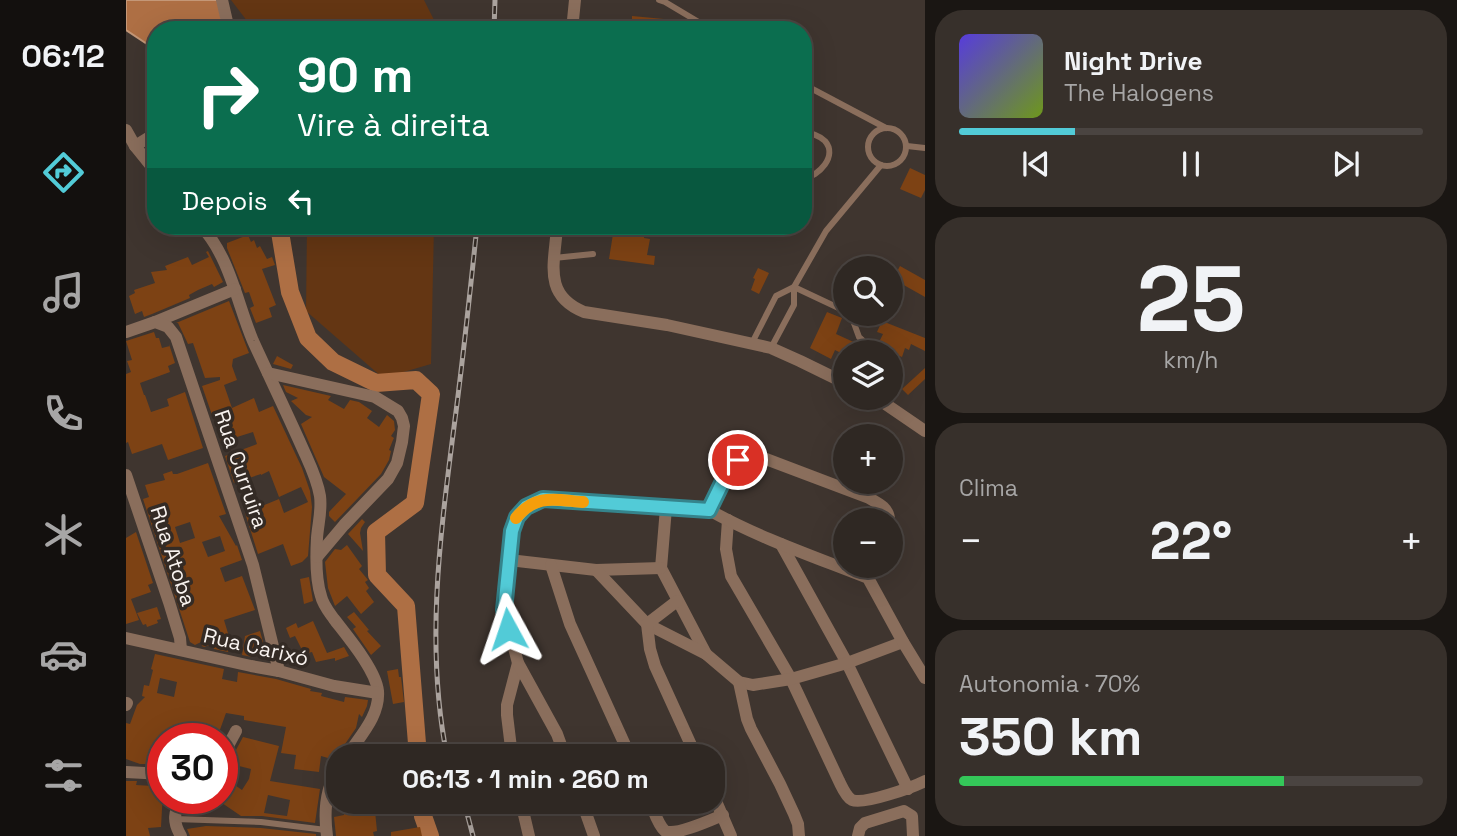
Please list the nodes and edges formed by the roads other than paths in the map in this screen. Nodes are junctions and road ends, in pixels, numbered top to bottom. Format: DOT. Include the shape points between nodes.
graph roads {
  1 [pos="222,0"];
  2 [pos="575,0"];
  3 [pos="659,0"];
  4 [pos="227,21"];
  5 [pos="573,21"];
  6 [pos="697,21"];
  7 [pos="812,89"];
  8 [pos="886,128"];
  9 [pos="126,130"];
  10 [pos="812,134"];
  11 [pos="147,139"];
  12 [pos="135,146"];
  13 [pos="906,146"];
  14 [pos="925,148"];
  15 [pos="147,161"];
  16 [pos="881,165"];
  17 [pos="812,177"];
  18 [pos="209,235"];
  19 [pos="556,235"];
  20 [pos="593,254"];
  21 [pos="554,258"];
  22 [pos="794,287"];
  23 [pos="235,289"];
  24 [pos="833,305"];
  25 [pos="155,321"];
  26 [pos="126,332"];
  27 [pos="752,343"];
  28 [pos="771,348"];
  29 [pos="268,373"];
  30 [pos="833,377"];
  31 [pos="894,410"];
  32 [pos="925,431"];
  33 [pos="126,475"];
  34 [pos="666,508"];
  35 [pos="885,508"];
  36 [pos="709,510"];
  37 [pos="727,520"];
  38 [pos="781,544"];
  39 [pos="317,557"];
  40 [pos="509,560"];
  41 [pos="833,560"];
  42 [pos="551,565"];
  43 [pos="661,568"];
  44 [pos="596,570"];
  45 [pos="874,578"];
  46 [pos="677,601"];
  47 [pos="647,624"];
  48 [pos="126,638"];
  49 [pos="903,642"];
  50 [pos="181,650"];
  51 [pos="706,654"];
  52 [pos="518,663"];
  53 [pos="847,663"];
  54 [pos="279,671"];
  55 [pos="925,678"];
  56 [pos="792,679"];
  57 [pos="739,682"];
  58 [pos="378,693"];
  59 [pos="355,744"];
  60 [pos="510,744"];
  61 [pos="561,744"];
  62 [pos="625,744"];
  63 [pos="691,744"];
  64 [pos="126,772"];
  65 [pos="147,773"];
  66 [pos="925,781"];
  67 [pos="908,789"];
  68 [pos="175,814"];
  69 [pos="326,814"];
  70 [pos="524,814"];
  71 [pos="586,814"];
  72 [pos="656,814"];
  73 [pos="723,815"];
  74 [pos="174,819"];
  75 [pos="326,833"];
  76 [pos="181,836"];
  77 [pos="529,836"];
  78 [pos="594,836"];
  79 [pos="731,836"];
  80 [pos="799,836"];
  81 [pos="858,836"];
  82 [pos="913,836"];
  1 -- 4 [label="street"];
  2 -- 5 [label="street"];
  3 -- 6 [label="lane"];
  7 -- 8 [label="lane"];
  8 -- 13 [label="lane" via="900,133"];
  8 -- 16 [label="lane" via="869,141 870,155"];
  9 -- 12 [label="street"];
  10 -- 17 [label="lane" via="826,142 830,152 820,172"];
  11 -- 12 [label="street"];
  12 -- 15 [label="street"];
  13 -- 14 [label="lane"];
  13 -- 16 [label="lane" via="896,164"];
  16 -- 22 [label="lane" via="826,231"];
  18 -- 23 [label="street"];
  19 -- 21 [label="street"];
  20 -- 21 [label="lane"];
  21 -- 27 [label="street" via="557,289 571,307"];
  22 -- 24 [label="lane"];
  22 -- 27 [label="lane" via="776,296"];
  22 -- 28 [label="lane" via="794,305"];
  23 -- 25 [label="street"];
  23 -- 29 [label="street"];
  25 -- 26 [label="street"];
  25 -- 54 [label="street, Rua Curruira" via="176,337 253,565"];
  27 -- 28 [label="street"];
  28 -- 30 [label="street"];
  29 -- 39 [label="street" via="317,485 321,509"];
  29 -- 39 [label="street" via="375,397 402,418 402,442 388,479"];
  31 -- 32 [label="street"];
  33 -- 50 [label="street, Rua Atoba"];
  34 -- 36 [label="street"];
  34 -- 40 [label="street" via="543,499 517,517"];
  34 -- 43 [label="street"];
  35 -- 36 [label="street" via="869,498 749,456 729,469"];
  36 -- 37 [label="street"];
  37 -- 38 [label="street"];
  37 -- 56 [label="street" via="731,576"];
  38 -- 41 [label="street"];
  38 -- 53 [label="street"];
  39 -- 58 [label="street" via="324,606 372,672"];
  40 -- 42 [label="street"];
  40 -- 52 [label="street" via="504,610"];
  42 -- 44 [label="street"];
  42 -- 62 [label="street" via="570,624"];
  43 -- 44 [label="street"];
  43 -- 46 [label="street"];
  44 -- 47 [label="street"];
  45 -- 49 [label="street"];
  46 -- 47 [label="street"];
  46 -- 51 [label="street"];
  47 -- 51 [label="street"];
  47 -- 63 [label="street" via="655,666"];
  48 -- 50 [label="street, Rua Carixó"];
  49 -- 53 [label="street"];
  49 -- 55 [label="street"];
  50 -- 54 [label="street, Rua Carixó"];
  51 -- 57 [label="street"];
  52 -- 60 [label="street" via="506,715"];
  52 -- 61 [label="street"];
  53 -- 56 [label="street"];
  53 -- 67 [label="street"];
  54 -- 58 [label="street, Rua Carixó"];
  56 -- 57 [label="street" via="753,685"];
  56 -- 67 [label="street" via="852,800"];
  57 -- 80 [label="street" via="747,719 794,814"];
  58 -- 59 [label="street" via="377,708"];
  64 -- 65 [label="street"];
  66 -- 67 [label="street"];
  68 -- 74 [label="street"];
  69 -- 75 [label="street"];
  70 -- 77 [label="street"];
  71 -- 78 [label="street"];
  72 -- 73 [label="street" via="670,834"];
  73 -- 79 [label="street"];
  74 -- 75 [label="lane" via="261,822"];
  74 -- 76 [label="street"];
  81 -- 82 [label="street" via="865,823 901,811 912,816"];
}
